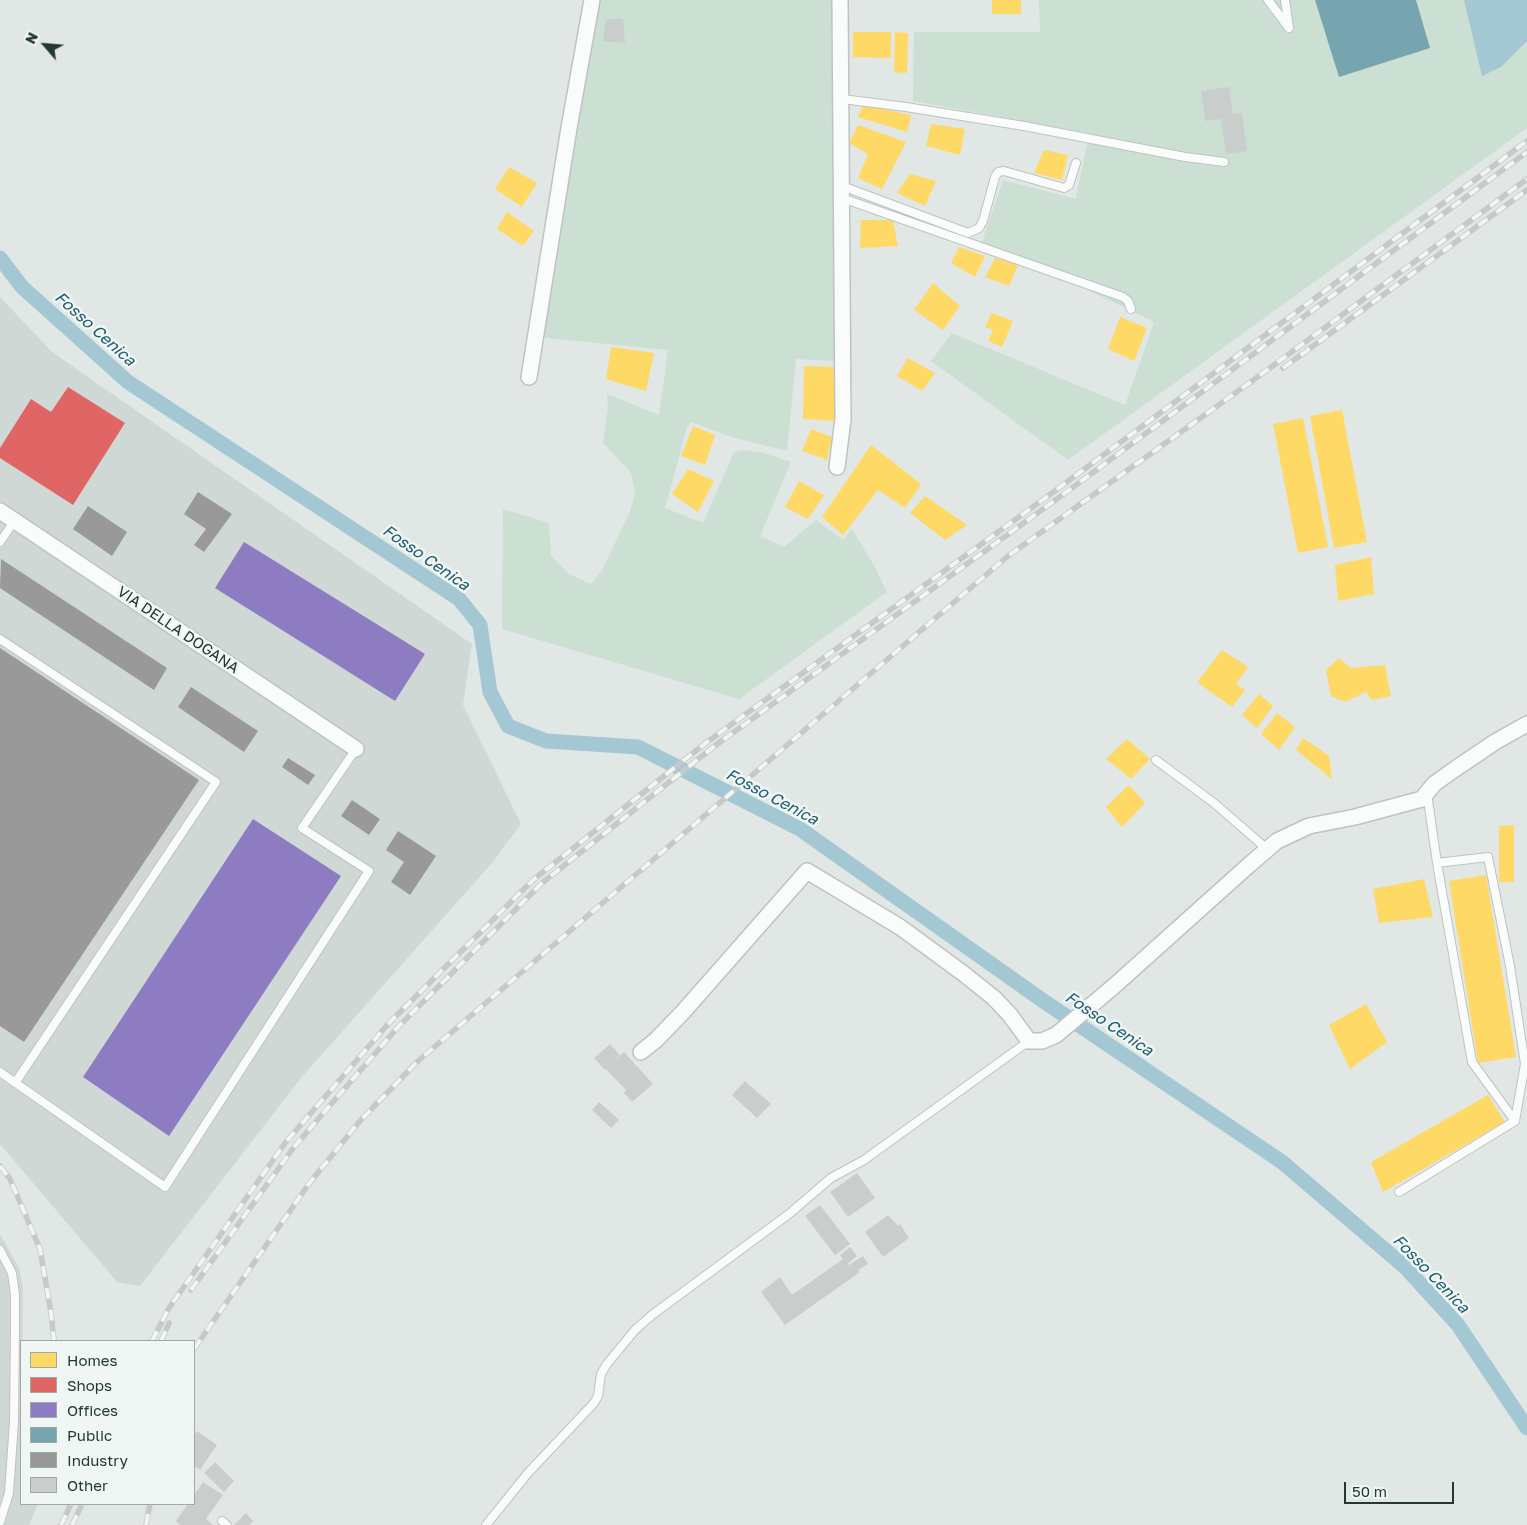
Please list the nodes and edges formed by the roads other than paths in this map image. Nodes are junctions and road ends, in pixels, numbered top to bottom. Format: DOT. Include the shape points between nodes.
graph roads {
  1 [pos="592,0"];
  2 [pos="840,0"];
  3 [pos="1268,0"];
  4 [pos="1285,0"];
  5 [pos="842,99"];
  6 [pos="1224,162"];
  7 [pos="1076,163"];
  8 [pos="842,192"];
  9 [pos="1131,309"];
  10 [pos="529,377"];
  11 [pos="837,468"];
  12 [pos="0,511"];
  13 [pos="15,520"];
  14 [pos="0,542"];
  15 [pos="0,639"];
  16 [pos="1527,724"];
  17 [pos="356,749"];
  18 [pos="1156,760"];
  19 [pos="1427,793"];
  20 [pos="1267,849"];
  21 [pos="1437,863"];
  22 [pos="1029,1041"];
  23 [pos="641,1052"];
  24 [pos="0,1072"];
  25 [pos="15,1082"];
  26 [pos="1515,1121"];
  27 [pos="1399,1192"];
  28 [pos="0,1250"];
  29 [pos="0,1522"];
  30 [pos="486,1525"];
  1 -- 10 [label="street"];
  2 -- 5 [label="street"];
  3 -- 4 [label="lane" via="1289,28"];
  5 -- 6 [label="lane" via="1004,123"];
  5 -- 8 [label="street"];
  7 -- 8 [label="lane" via="1070,185 1064,188 998,172 983,221 979,228 968,233"];
  8 -- 9 [label="lane" via="1123,297"];
  8 -- 11 [label="street" via="843,420"];
  12 -- 13 [label="street, VIA DELLA DOGANA"];
  13 -- 14 [label="lane"];
  13 -- 17 [label="street, VIA DELLA DOGANA"];
  15 -- 25 [label="lane" via="216,782"];
  16 -- 19 [label="street" via="1455,769"];
  17 -- 25 [label="lane" via="302,828 369,871 165,1187"];
  18 -- 20 [label="lane" via="1214,803"];
  19 -- 20 [label="street" via="1422,799 1365,815 1309,826"];
  19 -- 21 [label="lane"];
  20 -- 22 [label="street" via="1056,1035 1042,1042"];
  21 -- 26 [label="lane" via="1472,1062"];
  21 -- 26 [label="lane" via="1488,857 1525,1064"];
  22 -- 23 [label="street" via="1010,1015 977,984 900,928 808,871 683,1012"];
  22 -- 30 [label="lane" via="864,1160 831,1178 789,1214 652,1314 607,1364 601,1374 594,1403 528,1473"];
  24 -- 25 [label="lane"];
  26 -- 27 [label="lane"];
  28 -- 29 [label="lane" via="12,1273 16,1327 9,1492"];
}
